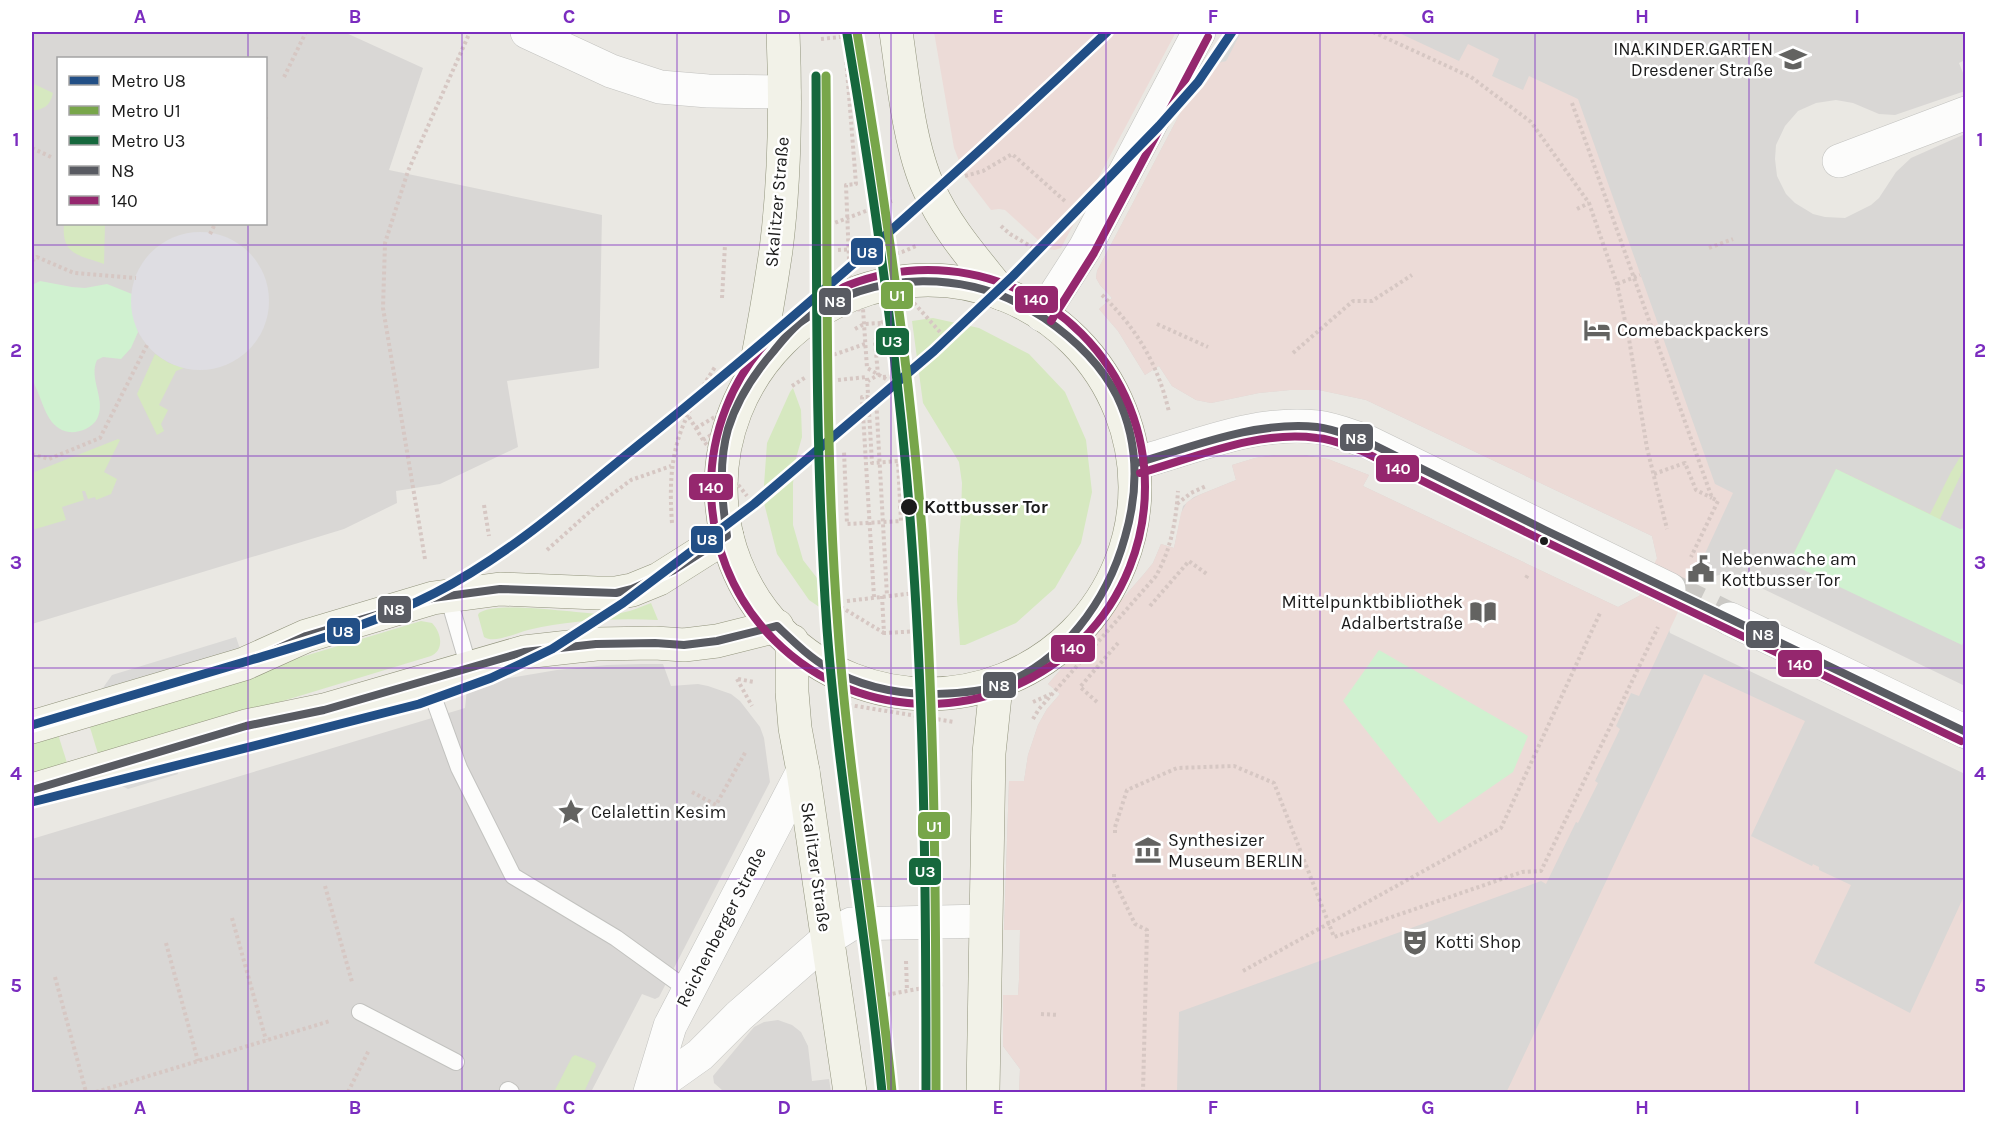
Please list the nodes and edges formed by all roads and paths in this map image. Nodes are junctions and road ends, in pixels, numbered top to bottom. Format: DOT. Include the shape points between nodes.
graph roads {
  1 [pos="306,32"];
  2 [pos="470,32"];
  3 [pos="527,32"];
  4 [pos="844,32"];
  5 [pos="1199,32"];
  6 [pos="1373,32"];
  7 [pos="881,33"];
  8 [pos="784,41"];
  9 [pos="284,77"];
  10 [pos="784,92"];
  11 [pos="1572,103"];
  12 [pos="1965,113"];
  13 [pos="32,148"];
  14 [pos="51,157"];
  15 [pos="1839,161"];
  16 [pos="929,189"];
  17 [pos="1589,203"];
  18 [pos="1577,209"];
  19 [pos="995,220"];
  20 [pos="214,225"];
  21 [pos="778,226"];
  22 [pos="1094,230"];
  23 [pos="210,234"];
  24 [pos="1733,239"];
  25 [pos="725,245"];
  26 [pos="881,248"];
  27 [pos="1709,248"];
  28 [pos="847,249"];
  29 [pos="838,250"];
  30 [pos="902,252"];
  31 [pos="1042,254"];
  32 [pos="878,255"];
  33 [pos="32,261"];
  34 [pos="1412,274"];
  35 [pos="1640,275"];
  36 [pos="136,279"];
  37 [pos="1617,284"];
  38 [pos="805,289"];
  39 [pos="1002,294"];
  40 [pos="722,298"];
  41 [pos="1109,301"];
  42 [pos="914,303"];
  43 [pos="1042,315"];
  44 [pos="881,323"];
  45 [pos="1157,324"];
  46 [pos="855,329"];
  47 [pos="940,332"];
  48 [pos="865,344"];
  49 [pos="147,345"];
  50 [pos="1208,347"];
  51 [pos="1293,353"];
  52 [pos="716,367"];
  53 [pos="1155,368"];
  54 [pos="755,372"];
  55 [pos="897,376"];
  56 [pos="867,377"];
  57 [pos="837,380"];
  58 [pos="886,380"];
  59 [pos="869,397"];
  60 [pos="732,406"];
  61 [pos="750,411"];
  62 [pos="689,417"];
  63 [pos="696,428"];
  64 [pos="703,440"];
  65 [pos="844,451"];
  66 [pos="32,454"];
  67 [pos="1137,463"];
  68 [pos="671,466"];
  69 [pos="1654,474"];
  70 [pos="1212,484"];
  71 [pos="747,496"];
  72 [pos="1712,498"];
  73 [pos="484,505"];
  74 [pos="1177,505"];
  75 [pos="671,512"];
  76 [pos="1667,529"];
  77 [pos="489,536"];
  78 [pos="727,536"];
  79 [pos="1169,547"];
  80 [pos="545,552"];
  81 [pos="1208,575"];
  82 [pos="1673,591"];
  83 [pos="915,593"];
  84 [pos="884,596"];
  85 [pos="441,597"];
  86 [pos="874,597"];
  87 [pos="847,601"];
  88 [pos="1150,606"];
  89 [pos="1600,613"];
  90 [pos="1730,618"];
  91 [pos="921,631"];
  92 [pos="784,633"];
  93 [pos="884,633"];
  94 [pos="1118,643"];
  95 [pos="469,668"];
  96 [pos="427,680"];
  97 [pos="996,686"];
  98 [pos="833,702"];
  99 [pos="1097,702"];
  100 [pos="960,723"];
  101 [pos="1030,724"];
  102 [pos="32,727"];
  103 [pos="1965,732"];
  104 [pos="746,752"];
  105 [pos="803,771"];
  106 [pos="32,790"];
  107 [pos="692,792"];
  108 [pos="1115,833"];
  109 [pos="1114,874"];
  110 [pos="326,886"];
  111 [pos="232,918"];
  112 [pos="985,921"];
  113 [pos="827,939"];
  114 [pos="166,943"];
  115 [pos="905,960"];
  116 [pos="1243,971"];
  117 [pos="55,976"];
  118 [pos="952,982"];
  119 [pos="688,990"];
  120 [pos="907,991"];
  121 [pos="869,998"];
  122 [pos="360,1012"];
  123 [pos="1041,1014"];
  124 [pos="1059,1015"];
  125 [pos="266,1040"];
  126 [pos="198,1061"];
  127 [pos="456,1062"];
  128 [pos="651,1091"];
  129 [pos="86,1092"];
  130 [pos="96,1092"];
  131 [pos="348,1092"];
  132 [pos="850,1092"];
  133 [pos="983,1092"];
  134 [pos="1143,1092"];
  1 -- 9 [label="path"];
  2 -- 85 [label="path" via="408,171 385,243 383,308 413,496"];
  3 -- 10 [label="street" via="611,71 660,87"];
  4 -- 28 [label="path" via="856,184 846,185"];
  5 -- 22 [label="street"];
  6 -- 17 [label="path" via="1471,77 1531,122"];
  7 -- 8 [label="path"];
  7 -- 16 [label="main road"];
  8 -- 10 [label="main road, Skalitzer Straße"];
  10 -- 21 [label="main road, Skalitzer Straße"];
  11 -- 72 [label="path"];
  12 -- 15 [label="street"];
  13 -- 14 [label="path"];
  16 -- 21 [label="path" via="824,227"];
  16 -- 22 [label="path" via="983,171 1012,154"];
  16 -- 39 [label="main road" via="959,240"];
  17 -- 18 [label="path"];
  17 -- 37 [label="path"];
  19 -- 31 [label="path"];
  20 -- 23 [label="path"];
  21 -- 54 [label="main road, Skalitzer Straße"];
  22 -- 43 [label="street"];
  24 -- 27 [label="path"];
  25 -- 40 [label="path"];
  26 -- 28 [label="path"];
  28 -- 29 [label="path"];
  28 -- 48 [label="path" via="851,310 863,309"];
  30 -- 38 [label="path" via="857,264"];
  32 -- 42 [label="path"];
  33 -- 36 [label="path" via="38,257 74,273"];
  34 -- 51 [label="path" via="1372,301 1353,301"];
  35 -- 37 [label="path"];
  37 -- 69 [label="path"];
  39 -- 43 [label="main road"];
  39 -- 54 [label="main road" via="960,282 885,284 820,309 799,324"];
  41 -- 53 [label="path" via="1137,334"];
  42 -- 44 [label="path"];
  42 -- 47 [label="path"];
  43 -- 67 [label="main road" via="1091,358 1116,393 1130,425"];
  44 -- 46 [label="path"];
  44 -- 59 [label="path" via="875,341 878,375 868,381"];
  45 -- 50 [label="path"];
  48 -- 58 [label="path" via="867,368"];
  48 -- 93 [label="path" via="827,357 815,477 818,528 841,607"];
  49 -- 66 [label="path" via="100,438 49,459"];
  52 -- 68 [label="path" via="687,413"];
  54 -- 78 [label="main road" via="725,439 721,468"];
  55 -- 56 [label="path"];
  56 -- 57 [label="path"];
  56 -- 65 [label="path" via="872,463 898,461 901,522 847,524"];
  59 -- 84 [label="path" via="876,397"];
  59 -- 86 [label="path" via="862,397"];
  60 -- 63 [label="path"];
  61 -- 64 [label="path"];
  62 -- 63 [label="path"];
  63 -- 64 [label="path"];
  64 -- 71 [label="path"];
  67 -- 82 [label="street" via="1279,426 1337,431 1366,441"];
  67 -- 97 [label="main road" via="1127,534 1116,568 1100,598 1058,648 1031,669"];
  68 -- 75 [label="path"];
  68 -- 80 [label="path" via="631,480"];
  69 -- 72 [label="path" via="1685,463 1696,490"];
  69 -- 76 [label="path"];
  70 -- 74 [label="path" via="1191,493"];
  72 -- 82 [label="path" via="1718,501"];
  73 -- 77 [label="path"];
  78 -- 85 [label="main road" via="659,579 632,590 597,593 500,589"];
  78 -- 92 [label="main road" via="752,594"];
  79 -- 101 [label="path" via="1156,576"];
  81 -- 88 [label="path" via="1189,561"];
  82 -- 108 [label="path" via="1542,871 1522,872 1334,937 1274,783 1234,766 1177,768 1126,790"];
  83 -- 84 [label="path"];
  84 -- 86 [label="path"];
  84 -- 93 [label="path"];
  85 -- 95 [label="lane"];
  85 -- 102 [label="main road" via="306,636 243,664"];
  86 -- 87 [label="path"];
  89 -- 116 [label="path" via="1502,828"];
  90 -- 103 [label="street"];
  91 -- 93 [label="path"];
  92 -- 95 [label="main road" via="684,645 551,648"];
  92 -- 97 [label="main road" via="828,668 896,691 957,693"];
  92 -- 105 [label="main road, Skalitzer Straße"];
  94 -- 99 [label="path" via="1080,687"];
  95 -- 96 [label="main road"];
  96 -- 106 [label="main road" via="324,710 246,726"];
  96 -- 119 [label="lane" via="459,768 513,876 616,938"];
  97 -- 112 [label="main road" via="989,753"];
  98 -- 100 [label="path"];
  104 -- 107 [label="path" via="716,805"];
  105 -- 113 [label="main road, Skalitzer Straße"];
  105 -- 119 [label="street, Reichenberger Straße"];
  109 -- 134 [label="path" via="1135,924 1147,930"];
  110 -- 122 [label="path"];
  111 -- 125 [label="path"];
  112 -- 113 [label="street, Reichenberger Straße" via="850,924"];
  112 -- 133 [label="main road"];
  113 -- 128 [label="street, Reichenberger Straße" via="700,1055"];
  113 -- 132 [label="main road, Skalitzer Straße"];
  114 -- 126 [label="path"];
  115 -- 120 [label="path"];
  117 -- 129 [label="path"];
  118 -- 120 [label="path"];
  119 -- 128 [label="street, Reichenberger Straße" via="670,1026"];
  120 -- 121 [label="path"];
  122 -- 125 [label="path"];
  122 -- 127 [label="lane"];
  122 -- 131 [label="path" via="372,1044"];
  123 -- 124 [label="path"];
  125 -- 126 [label="path"];
  126 -- 130 [label="path"];
}
